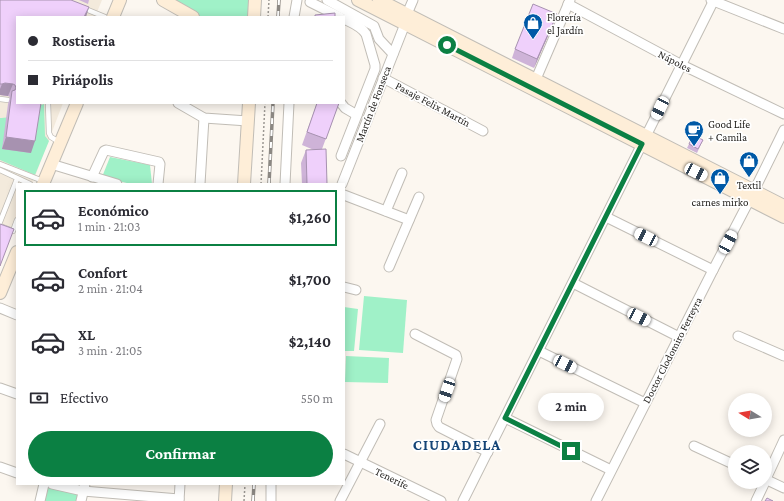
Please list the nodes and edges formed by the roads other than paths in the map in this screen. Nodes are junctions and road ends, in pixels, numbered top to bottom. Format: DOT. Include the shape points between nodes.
graph roads {
  1 [pos="120,0"];
  2 [pos="163,0"];
  3 [pos="255,0"];
  4 [pos="262,0"];
  5 [pos="297,0"];
  6 [pos="327,0"];
  7 [pos="358,0"];
  8 [pos="379,0"];
  9 [pos="396,0"];
  10 [pos="413,0"];
  11 [pos="713,0"];
  12 [pos="310,2"];
  13 [pos="569,2"];
  14 [pos="76,5"];
  15 [pos="95,15"];
  16 [pos="113,16"];
  17 [pos="191,16"];
  18 [pos="254,16"];
  19 [pos="261,16"];
  20 [pos="294,16"];
  21 [pos="338,16"];
  22 [pos="406,19"];
  23 [pos="345,20"];
  24 [pos="784,30"];
  25 [pos="393,54"];
  26 [pos="682,65"];
  27 [pos="383,78"];
  28 [pos="536,79"];
  29 [pos="0,99"];
  30 [pos="8,100"];
  31 [pos="48,104"];
  32 [pos="77,104"];
  33 [pos="180,104"];
  34 [pos="249,104"];
  35 [pos="256,104"];
  36 [pos="289,104"];
  37 [pos="342,104"];
  38 [pos="784,114"];
  39 [pos="357,115"];
  40 [pos="204,118"];
  41 [pos="248,121"];
  42 [pos="784,130"];
  43 [pos="483,131"];
  44 [pos="644,140"];
  45 [pos="60,143"];
  46 [pos="341,156"];
  47 [pos="0,164"];
  48 [pos="51,164"];
  49 [pos="0,171"];
  50 [pos="402,173"];
  51 [pos="92,177"];
  52 [pos="17,179"];
  53 [pos="27,183"];
  54 [pos="43,183"];
  55 [pos="113,183"];
  56 [pos="158,183"];
  57 [pos="200,183"];
  58 [pos="244,183"];
  59 [pos="251,183"];
  60 [pos="285,183"];
  61 [pos="342,183"];
  62 [pos="345,195"];
  63 [pos="752,195"];
  64 [pos="419,197"];
  65 [pos="784,206"];
  66 [pos="386,211"];
  67 [pos="606,217"];
  68 [pos="784,217"];
  69 [pos="409,220"];
  70 [pos="0,222"];
  71 [pos="16,223"];
  72 [pos="0,226"];
  73 [pos="16,254"];
  74 [pos="389,267"];
  75 [pos="713,270"];
  76 [pos="573,283"];
  77 [pos="345,287"];
  78 [pos="356,290"];
  79 [pos="0,293"];
  80 [pos="0,308"];
  81 [pos="16,315"];
  82 [pos="415,334"];
  83 [pos="738,336"];
  84 [pos="679,337"];
  85 [pos="539,351"];
  86 [pos="784,356"];
  87 [pos="0,388"];
  88 [pos="16,394"];
  89 [pos="645,403"];
  90 [pos="505,418"];
  91 [pos="380,424"];
  92 [pos="784,440"];
  93 [pos="694,446"];
  94 [pos="488,452"];
  95 [pos="345,454"];
  96 [pos="360,462"];
  97 [pos="728,462"];
  98 [pos="772,465"];
  99 [pos="0,467"];
  100 [pos="611,470"];
  101 [pos="16,473"];
  102 [pos="772,483"];
  103 [pos="44,485"];
  104 [pos="60,485"];
  105 [pos="180,485"];
  106 [pos="226,485"];
  107 [pos="234,485"];
  108 [pos="271,485"];
  109 [pos="84,488"];
  110 [pos="784,488"];
  111 [pos="761,489"];
  112 [pos="179,500"];
  113 [pos="40,501"];
  114 [pos="82,501"];
  115 [pos="225,501"];
  116 [pos="234,501"];
  117 [pos="271,501"];
  118 [pos="340,501"];
  119 [pos="441,501"];
  120 [pos="463,501"];
  121 [pos="596,501"];
  122 [pos="756,501"];
  1 -- 16 [label="main road"];
  2 -- 17 [label="main road"];
  3 -- 18 [label="main road"];
  4 -- 19 [label="main road"];
  5 -- 20 [label="street"];
  6 -- 25 [label="street" via="374,26 379,39"];
  7 -- 22 [label="main road"];
  8 -- 22 [label="main road"];
  9 -- 22 [label="main road" via="401,3"];
  10 -- 22 [label="street, Martín de Fonseca"];
  11 -- 24 [label="street"];
  11 -- 26 [label="street"];
  12 -- 21 [label="street"];
  13 -- 26 [label="street, Nápoles"];
  13 -- 28 [label="street"];
  14 -- 15 [label="lane"];
  22 -- 25 [label="street, Martín de Fonseca"];
  22 -- 28 [label="main road"];
  22 -- 44 [label="main road"];
  23 -- 39 [label="street" via="364,30 375,65"];
  25 -- 27 [label="street, Martín de Fonseca"];
  26 -- 38 [label="street, Nápoles"];
  26 -- 44 [label="street"];
  27 -- 43 [label="street, Pasaje Felix Martín"];
  27 -- 61 [label="street, Martín de Fonseca"];
  28 -- 44 [label="main road"];
  29 -- 30 [label="lane"];
  31 -- 45 [label="lane" via="49,134"];
  32 -- 45 [label="main road"];
  33 -- 40 [label="street"];
  34 -- 41 [label="main road"];
  35 -- 59 [label="main road"];
  36 -- 60 [label="street"];
  37 -- 39 [label="street"];
  39 -- 46 [label="street"];
  40 -- 41 [label="street"];
  40 -- 57 [label="street"];
  41 -- 58 [label="main road"];
  42 -- 63 [label="street, Doctor Clodomiro Ferreyra"];
  44 -- 63 [label="main road"];
  44 -- 67 [label="street"];
  45 -- 48 [label="main road"];
  47 -- 54 [label="lane"];
  48 -- 51 [label="street"];
  48 -- 54 [label="main road"];
  49 -- 52 [label="lane"];
  50 -- 66 [label="street"];
  51 -- 55 [label="street"];
  51 -- 56 [label="street" via="106,150 159,162"];
  52 -- 53 [label="lane"];
  52 -- 70 [label="lane"];
  62 -- 66 [label="street"];
  63 -- 65 [label="main road"];
  63 -- 68 [label="main road"];
  63 -- 75 [label="street, Doctor Clodomiro Ferreyra"];
  64 -- 69 [label="street"];
  66 -- 69 [label="street"];
  67 -- 75 [label="street"];
  67 -- 76 [label="street"];
  69 -- 74 [label="street"];
  71 -- 72 [label="lane" via="13,231"];
  73 -- 79 [label="main road"];
  75 -- 84 [label="street, Doctor Clodomiro Ferreyra"];
  76 -- 84 [label="street"];
  76 -- 85 [label="street"];
  77 -- 78 [label="street"];
  80 -- 81 [label="street"];
  82 -- 94 [label="street" via="456,355 457,359 436,420 437,424"];
  83 -- 86 [label="street"];
  84 -- 89 [label="street, Doctor Clodomiro Ferreyra"];
  85 -- 89 [label="street"];
  85 -- 90 [label="street"];
  87 -- 88 [label="street"];
  89 -- 100 [label="street, Doctor Clodomiro Ferreyra"];
  90 -- 94 [label="street"];
  90 -- 100 [label="street"];
  91 -- 96 [label="street"];
  92 -- 98 [label="street"];
  93 -- 97 [label="street"];
  94 -- 120 [label="street"];
  95 -- 96 [label="street, Tenerife"];
  96 -- 118 [label="street"];
  96 -- 119 [label="street, Tenerife"];
  99 -- 101 [label="street"];
  100 -- 121 [label="street, Doctor Clodomiro Ferreyra"];
  102 -- 110 [label="street"];
  103 -- 113 [label="street"];
  104 -- 109 [label="street"];
  105 -- 112 [label="street"];
  106 -- 115 [label="main road"];
  107 -- 116 [label="main road"];
  108 -- 117 [label="street"];
  109 -- 112 [label="street"];
  109 -- 114 [label="street"];
  111 -- 122 [label="street"];
}
